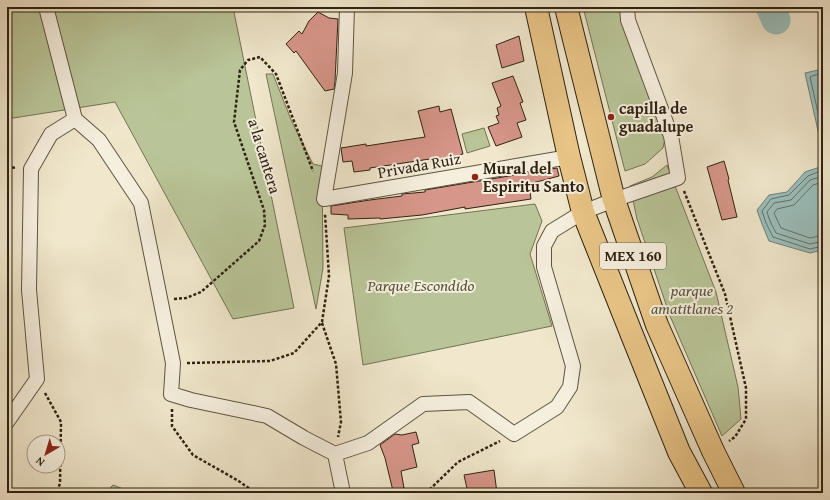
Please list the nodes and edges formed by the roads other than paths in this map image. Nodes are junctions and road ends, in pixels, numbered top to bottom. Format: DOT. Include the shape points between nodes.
graph roads {
  1 [pos="46,7"];
  2 [pos="346,7"];
  3 [pos="536,7"];
  4 [pos="566,7"];
  5 [pos="627,7"];
  6 [pos="75,119"];
  7 [pos="569,157"];
  8 [pos="614,200"];
  9 [pos="583,212"];
  10 [pos="7,422"];
  11 [pos="335,454"];
  12 [pos="343,493"];
  13 [pos="701,493"];
  14 [pos="734,493"];
  1 -- 6 [label="street"];
  2 -- 7 [label="street, Privada Ruiz" via="345,73 324,199"];
  3 -- 7 [label="main road, MEX 160"];
  4 -- 8 [label="main road, MEX 160"];
  5 -- 8 [label="street" via="628,20 671,136 678,178"];
  6 -- 10 [label="street" via="51,134 31,169 29,290 37,379"];
  6 -- 11 [label="street" via="99,140 141,203 173,363 171,394 267,416"];
  7 -- 9 [label="main road, MEX 160"];
  8 -- 9 [label="street"];
  8 -- 14 [label="main road, MEX 160" via="657,325 712,452"];
  9 -- 11 [label="street" via="552,231 544,246 544,267 573,366 570,387 557,407 514,434 469,402 423,404 368,442"];
  9 -- 13 [label="main road, MEX 160" via="679,452"];
  11 -- 12 [label="street"];
}
